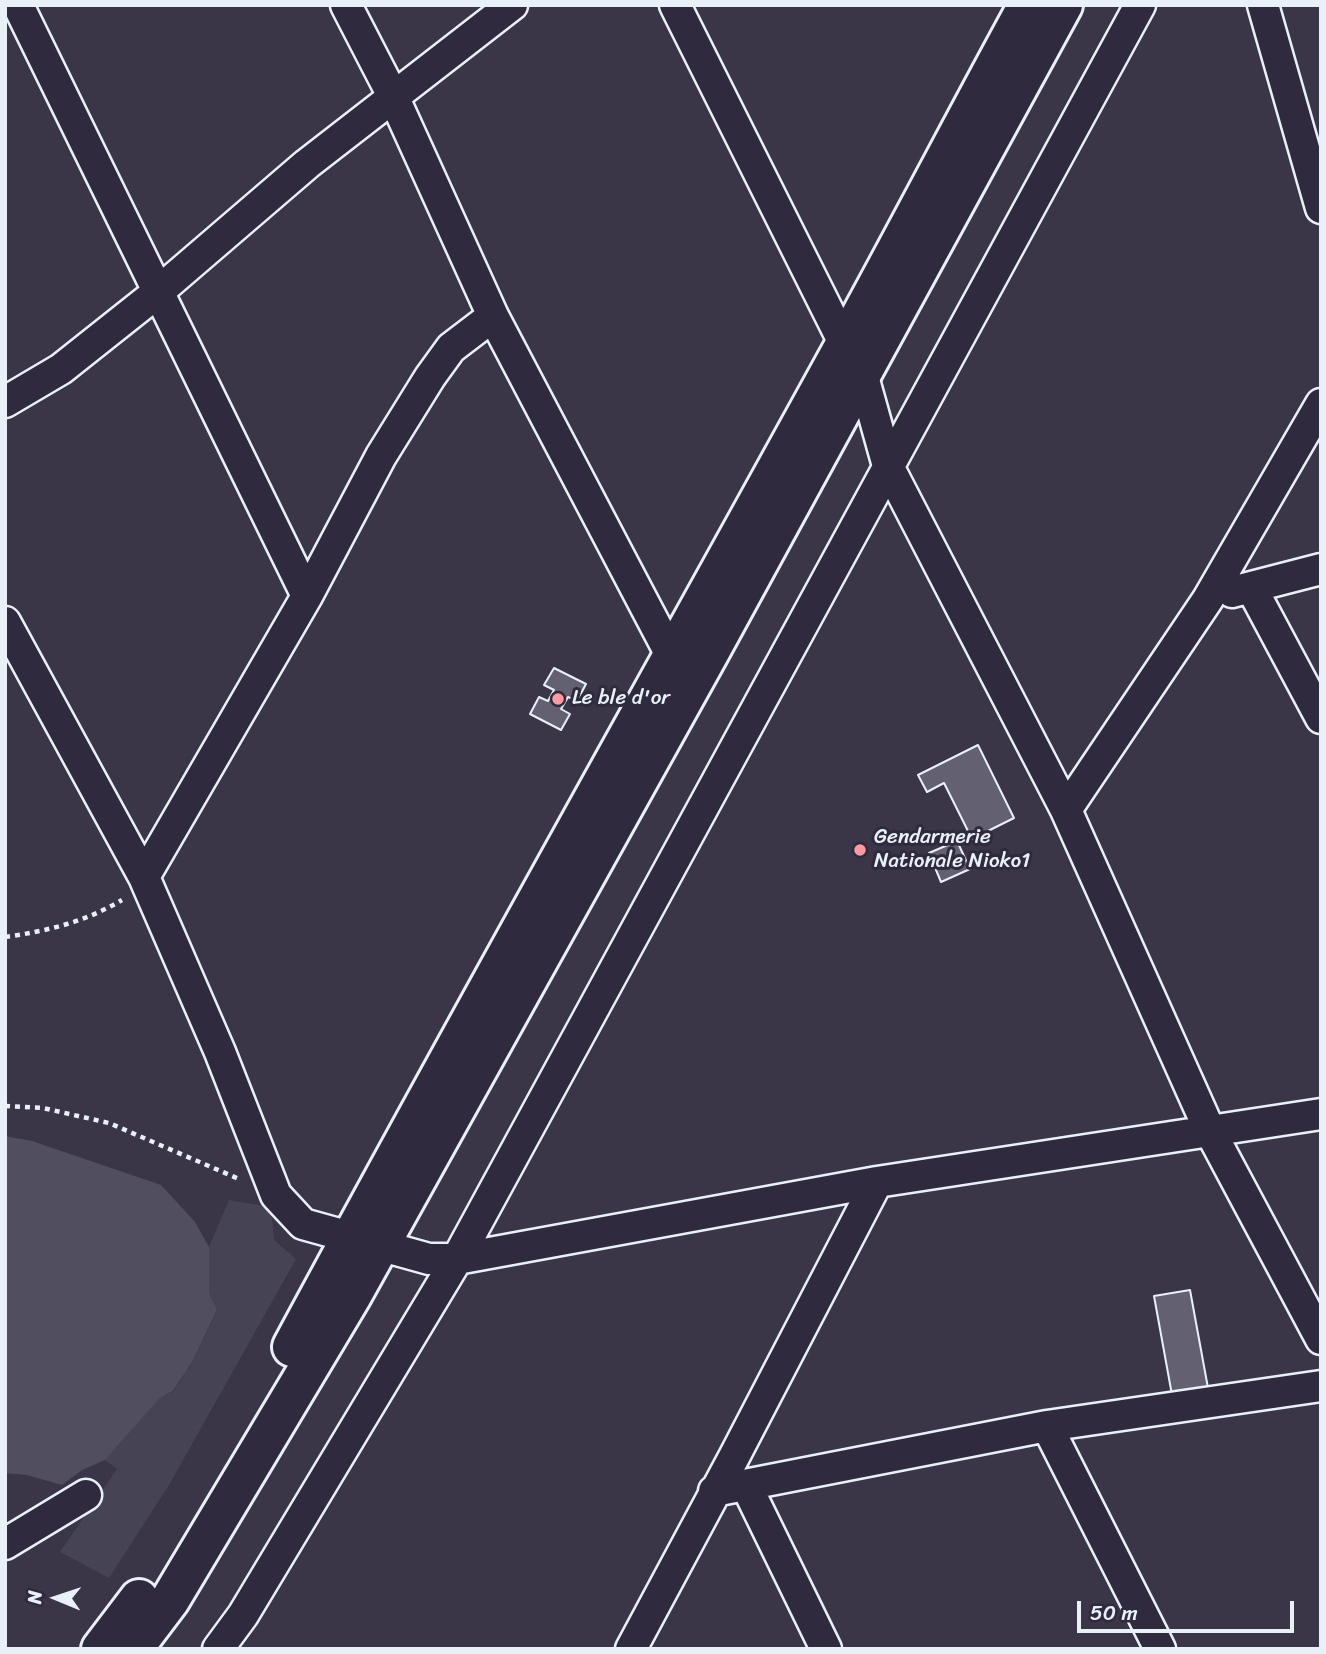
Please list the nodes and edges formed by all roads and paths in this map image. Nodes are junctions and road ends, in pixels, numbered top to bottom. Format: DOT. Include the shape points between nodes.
graph roads {
  1 [pos="18,5"];
  2 [pos="346,5"];
  3 [pos="512,5"];
  4 [pos="675,5"];
  5 [pos="1028,5"];
  6 [pos="1063,5"];
  7 [pos="1140,5"];
  8 [pos="1263,5"];
  9 [pos="393,96"];
  10 [pos="1321,208"];
  11 [pos="158,292"];
  12 [pos="493,316"];
  13 [pos="853,359"];
  14 [pos="5,402"];
  15 [pos="1321,404"];
  16 [pos="888,466"];
  17 [pos="1321,569"];
  18 [pos="1251,587"];
  19 [pos="307,596"];
  20 [pos="1208,599"];
  21 [pos="5,622"];
  22 [pos="672,657"];
  23 [pos="1321,718"];
  24 [pos="1066,810"];
  25 [pos="144,877"];
  26 [pos="5,937"];
  27 [pos="5,1106"];
  28 [pos="1321,1114"];
  29 [pos="1209,1129"];
  30 [pos="877,1182"];
  31 [pos="276,1195"];
  32 [pos="365,1242"];
  33 [pos="457,1259"];
  34 [pos="1321,1339"];
  35 [pos="1321,1386"];
  36 [pos="1047,1426"];
  37 [pos="746,1485"];
  38 [pos="715,1491"];
  39 [pos="86,1494"];
  40 [pos="5,1544"];
  41 [pos="101,1649"];
  42 [pos="133,1649"];
  43 [pos="218,1649"];
  44 [pos="631,1649"];
  45 [pos="826,1649"];
  46 [pos="1160,1649"];
  1 -- 11 [label="street"];
  2 -- 9 [label="street"];
  3 -- 9 [label="street"];
  4 -- 13 [label="street"];
  5 -- 13 [label="street" via="944,156"];
  6 -- 13 [label="street"];
  7 -- 16 [label="street"];
  8 -- 10 [label="street"];
  9 -- 11 [label="street"];
  9 -- 12 [label="street"];
  11 -- 14 [label="street" via="61,369"];
  11 -- 19 [label="street"];
  12 -- 19 [label="street" via="451,348 430,377 381,456"];
  12 -- 22 [label="street"];
  13 -- 16 [label="street"];
  13 -- 22 [label="street"];
  13 -- 32 [label="street" via="694,679"];
  15 -- 20 [label="street"];
  16 -- 24 [label="street"];
  16 -- 33 [label="street"];
  17 -- 18 [label="street"];
  18 -- 20 [label="street"];
  18 -- 23 [label="street"];
  19 -- 25 [label="street"];
  20 -- 24 [label="street"];
  21 -- 25 [label="street"];
  22 -- 32 [label="street"];
  24 -- 29 [label="street"];
  25 -- 26 [label="path" via="123,900 98,915 49,931"];
  25 -- 31 [label="street"];
  27 -- 31 [label="path" via="43,1108 109,1123"];
  28 -- 29 [label="street"];
  29 -- 30 [label="street"];
  29 -- 34 [label="street"];
  30 -- 33 [label="street"];
  30 -- 38 [label="street"];
  31 -- 32 [label="street" via="303,1224"];
  32 -- 33 [label="street" via="429,1259"];
  32 -- 41 [label="street" via="148,1586"];
  32 -- 42 [label="street" via="170,1600"];
  33 -- 43 [label="street" via="243,1615"];
  35 -- 36 [label="street"];
  36 -- 37 [label="street"];
  36 -- 46 [label="street"];
  37 -- 38 [label="street"];
  37 -- 45 [label="street"];
  38 -- 44 [label="street"];
  39 -- 40 [label="street"];
}
